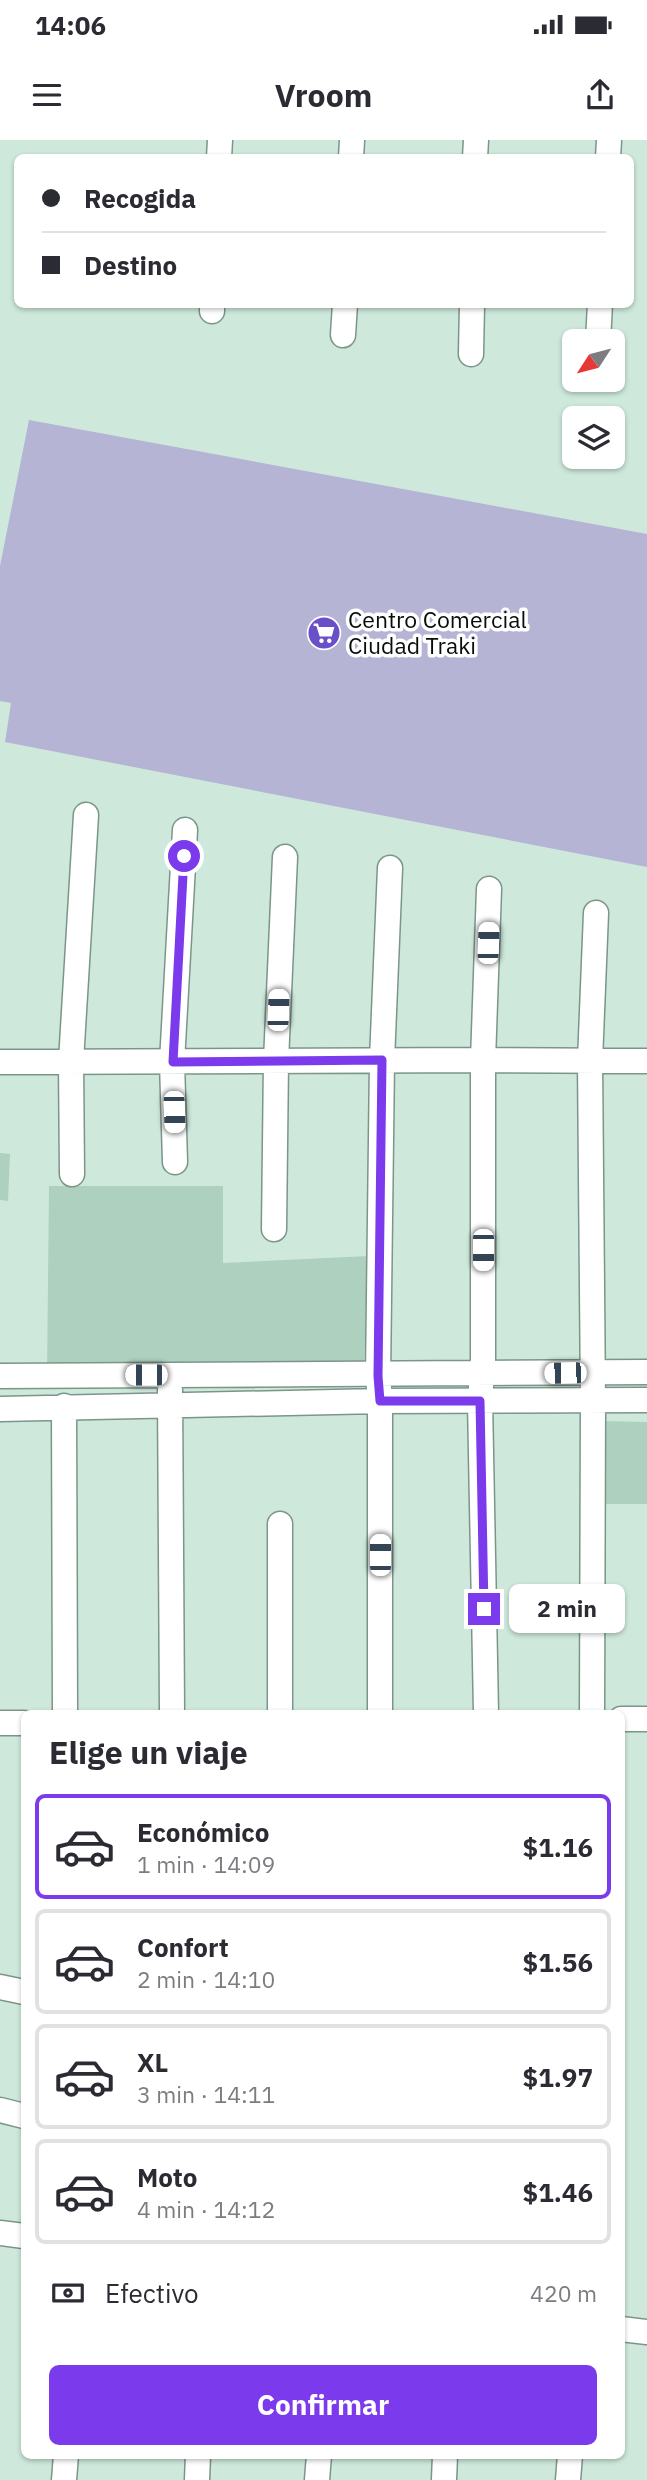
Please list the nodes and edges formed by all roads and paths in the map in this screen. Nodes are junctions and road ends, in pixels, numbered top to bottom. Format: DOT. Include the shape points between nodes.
graph roads {
  1 [pos="345,308"];
  2 [pos="472,308"];
  3 [pos="600,308"];
  4 [pos="599,329"];
  5 [pos="343,335"];
  6 [pos="471,354"];
  7 [pos="86,815"];
  8 [pos="185,830"];
  9 [pos="285,857"];
  10 [pos="390,868"];
  11 [pos="489,889"];
  12 [pos="596,913"];
  13 [pos="483,1059"];
  14 [pos="382,1060"];
  15 [pos="590,1060"];
  16 [pos="71,1061"];
  17 [pos="276,1061"];
  18 [pos="647,1061"];
  19 [pos="0,1062"];
  20 [pos="173,1062"];
  21 [pos="175,1162"];
  22 [pos="72,1174"];
  23 [pos="274,1229"];
  24 [pos="647,1372"];
  25 [pos="592,1373"];
  26 [pos="170,1375"];
  27 [pos="483,1375"];
  28 [pos="378,1376"];
  29 [pos="0,1377"];
  30 [pos="647,1400"];
  31 [pos="380,1401"];
  32 [pos="480,1401"];
  33 [pos="593,1401"];
  34 [pos="64,1406"];
  35 [pos="170,1406"];
  36 [pos="0,1409"];
  37 [pos="280,1524"];
  38 [pos="65,1710"];
  39 [pos="172,1710"];
  40 [pos="280,1710"];
  41 [pos="380,1710"];
  42 [pos="486,1710"];
  43 [pos="592,1710"];
  44 [pos="625,1719"];
  45 [pos="647,1719"];
  46 [pos="0,1723"];
  47 [pos="21,1723"];
  48 [pos="0,1987"];
  49 [pos="21,1991"];
  50 [pos="0,2110"];
  51 [pos="21,2115"];
  52 [pos="0,2233"];
  53 [pos="21,2236"];
  54 [pos="625,2329"];
  55 [pos="647,2332"];
  56 [pos="66,2459"];
  57 [pos="198,2459"];
  58 [pos="319,2459"];
  59 [pos="445,2459"];
  60 [pos="570,2459"];
  61 [pos="64,2480"];
  62 [pos="197,2480"];
  63 [pos="317,2480"];
  64 [pos="444,2480"];
  65 [pos="568,2480"];
  1 -- 5 [label="street"];
  2 -- 6 [label="street"];
  3 -- 4 [label="street"];
  7 -- 16 [label="street"];
  8 -- 20 [label="street"];
  9 -- 17 [label="street"];
  10 -- 14 [label="street"];
  11 -- 13 [label="street"];
  12 -- 15 [label="street"];
  13 -- 14 [label="street"];
  13 -- 15 [label="street"];
  13 -- 27 [label="street"];
  14 -- 17 [label="street"];
  14 -- 28 [label="street"];
  15 -- 18 [label="street"];
  15 -- 25 [label="street"];
  16 -- 19 [label="street"];
  16 -- 20 [label="street"];
  16 -- 22 [label="street"];
  17 -- 20 [label="street"];
  17 -- 23 [label="street"];
  20 -- 21 [label="street"];
  24 -- 25 [label="street"];
  25 -- 27 [label="street"];
  25 -- 33 [label="street"];
  26 -- 28 [label="street"];
  26 -- 29 [label="street"];
  26 -- 35 [label="street"];
  27 -- 28 [label="street"];
  27 -- 32 [label="street"];
  28 -- 31 [label="street"];
  30 -- 33 [label="street"];
  31 -- 32 [label="street"];
  31 -- 35 [label="street"];
  31 -- 41 [label="street"];
  32 -- 33 [label="street"];
  32 -- 42 [label="street"];
  33 -- 43 [label="street"];
  34 -- 35 [label="street"];
  34 -- 36 [label="street"];
  34 -- 38 [label="street"];
  35 -- 39 [label="street"];
  37 -- 40 [label="street"];
  44 -- 45 [label="street"];
  46 -- 47 [label="street"];
  48 -- 49 [label="street"];
  50 -- 51 [label="street"];
  52 -- 53 [label="street"];
  54 -- 55 [label="street"];
  56 -- 61 [label="street"];
  57 -- 62 [label="street"];
  58 -- 63 [label="street"];
  59 -- 64 [label="street"];
  60 -- 65 [label="street"];
}
